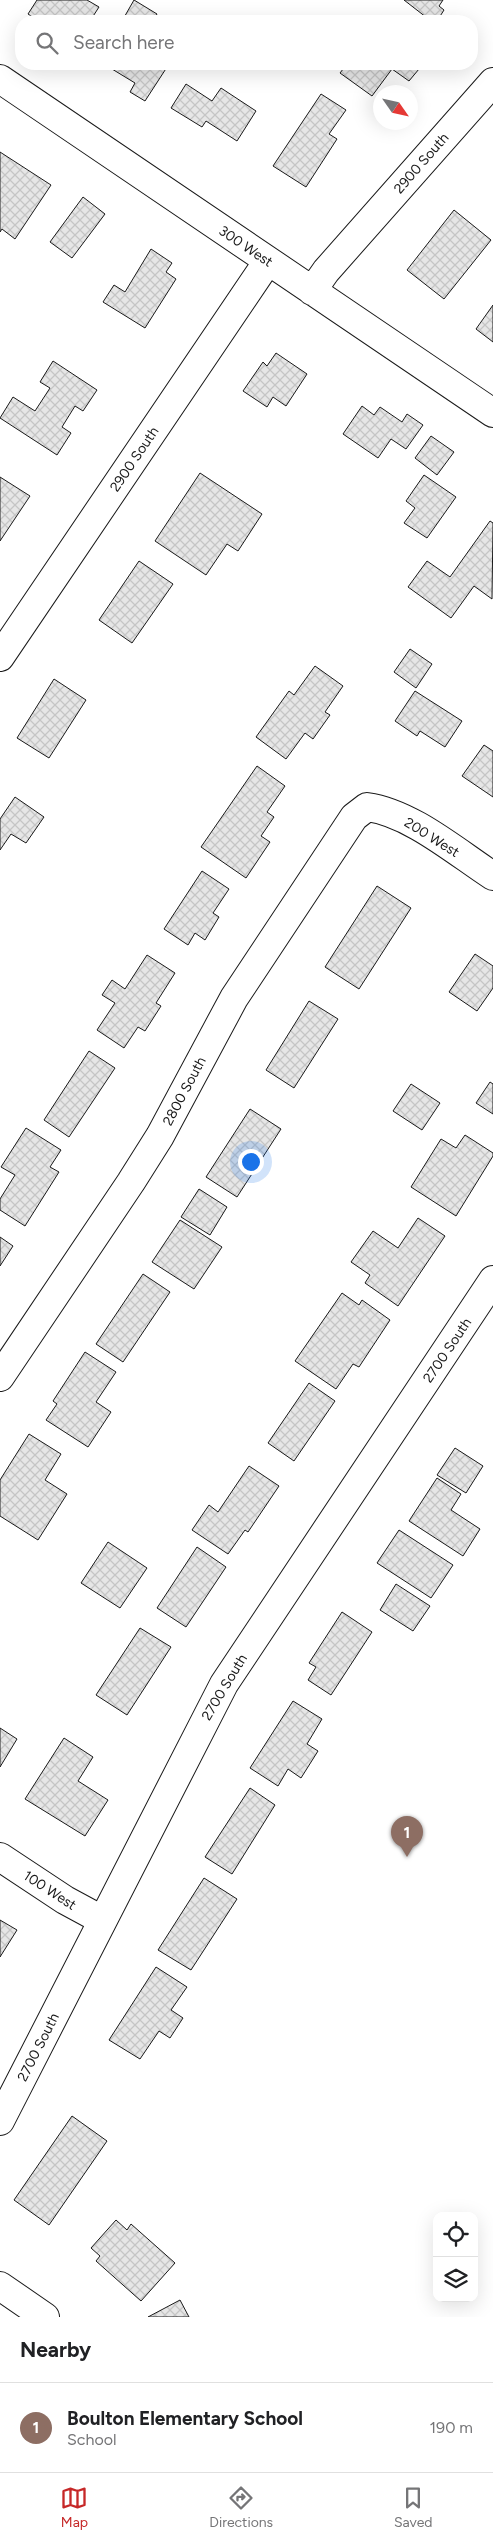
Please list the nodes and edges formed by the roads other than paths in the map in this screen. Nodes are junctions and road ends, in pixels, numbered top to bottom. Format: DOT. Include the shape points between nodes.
graph roads {
  1 [pos="0,79"];
  2 [pos="493,82"];
  3 [pos="268,261"];
  4 [pos="312,291"];
  5 [pos="493,414"];
  6 [pos="0,657"];
  7 [pos="367,807"];
  8 [pos="493,876"];
  9 [pos="493,1280"];
  10 [pos="0,1377"];
  11 [pos="0,1857"];
  12 [pos="102,1920"];
  13 [pos="0,2121"];
  14 [pos="0,2286"];
  15 [pos="45,2317"];
  1 -- 3 [label="street, 300 West"];
  2 -- 4 [label="street, 2900 South" via="326,271"];
  3 -- 4 [label="street, 300 West"];
  3 -- 6 [label="street, 2900 South"];
  4 -- 5 [label="street, 300 West"];
  7 -- 8 [label="street, 200 West" via="380,809 412,824"];
  7 -- 10 [label="street, 2800 South" via="354,817 234,998 160,1136"];
  9 -- 12 [label="street, 2700 South" via="224,1684"];
  11 -- 12 [label="street, 100 West"];
  12 -- 13 [label="street, 2700 South"];
  14 -- 15 [label="street"];
}
